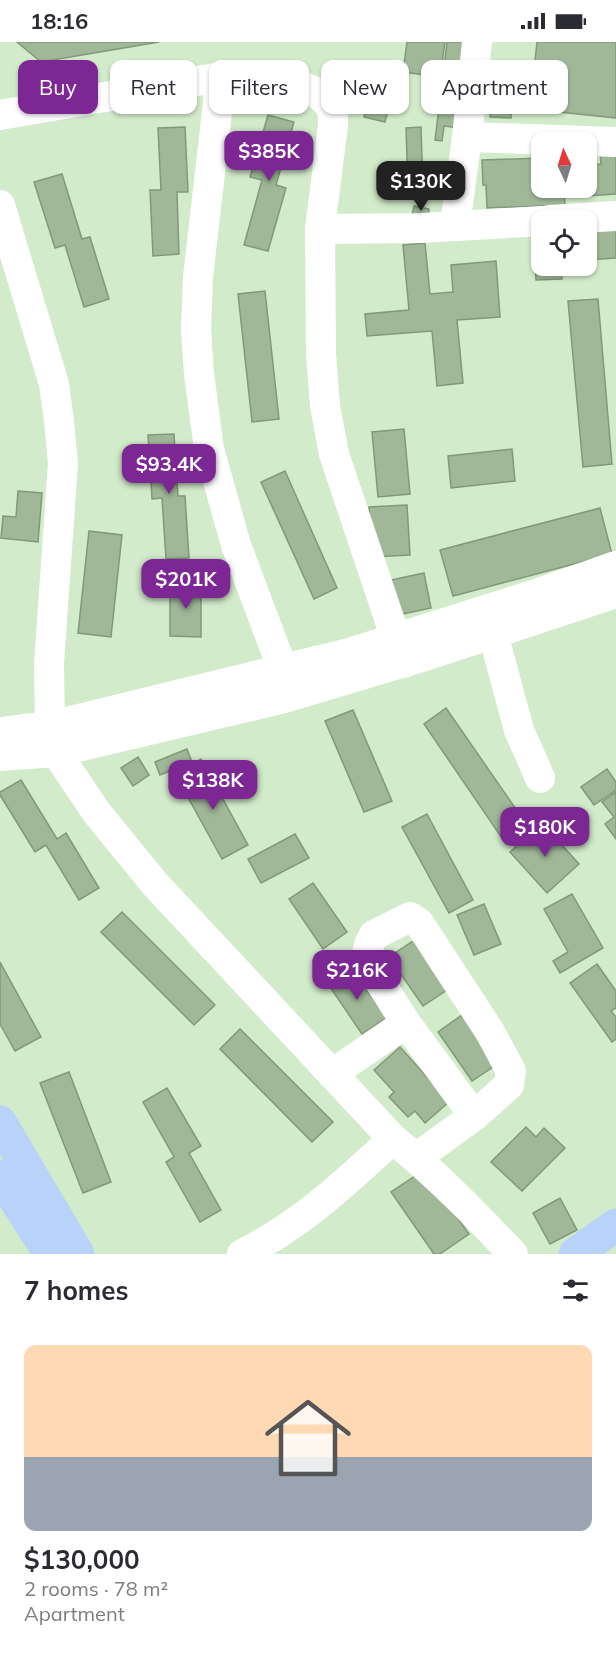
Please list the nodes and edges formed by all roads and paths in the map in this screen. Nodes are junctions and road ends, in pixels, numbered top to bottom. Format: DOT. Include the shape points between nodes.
graph roads {
  1 [pos="477,42"];
  2 [pos="209,79"];
  3 [pos="309,89"];
  4 [pos="217,114"];
  5 [pos="0,115"];
  6 [pos="467,137"];
  7 [pos="616,142"];
  8 [pos="0,205"];
  9 [pos="616,216"];
  10 [pos="597,217"];
  11 [pos="531,222"];
  12 [pos="455,226"];
  13 [pos="320,229"];
  14 [pos="616,566"];
  15 [pos="616,593"];
  16 [pos="493,634"];
  17 [pos="400,650"];
  18 [pos="283,670"];
  19 [pos="0,732"];
  20 [pos="53,739"];
  21 [pos="0,756"];
  22 [pos="540,778"];
  23 [pos="406,1023"];
  24 [pos="332,1074"];
  25 [pos="474,1116"];
  26 [pos="0,1122"];
  27 [pos="393,1139"];
  28 [pos="416,1158"];
  29 [pos="0,1176"];
  30 [pos="616,1226"];
  31 [pos="50,1254"];
  32 [pos="78,1254"];
  33 [pos="242,1254"];
  34 [pos="513,1254"];
  35 [pos="575,1254"];
  1 -- 6 [label="street"];
  2 -- 5 [label="street"];
  3 -- 13 [label="street" via="330,105 333,115"];
  4 -- 18 [label="street" via="198,277 199,374 209,449 236,545"];
  6 -- 7 [label="street"];
  6 -- 12 [label="street"];
  8 -- 20 [label="street" via="54,384 60,431 63,463 49,664"];
  9 -- 10 [label="street"];
  11 -- 12 [label="street"];
  12 -- 13 [label="street"];
  13 -- 17 [label="street" via="321,354 328,425 334,454"];
  14 -- 17 [label="street"];
  15 -- 16 [label="street"];
  16 -- 17 [label="street"];
  16 -- 22 [label="street" via="519,730"];
  17 -- 18 [label="street" via="350,652"];
  17 -- 20 [label="street" via="285,698"];
  18 -- 20 [label="street"];
  19 -- 20 [label="street"];
  20 -- 21 [label="street"];
  20 -- 24 [label="street" via="97,813 155,884"];
  23 -- 24 [label="street"];
  23 -- 25 [label="street"];
  23 -- 25 [label="street" via="369,965 367,955 374,935 410,917 418,923 490,1032 510,1071 509,1085"];
  24 -- 27 [label="street"];
  25 -- 28 [label="street"];
  26 -- 32 [label="main road"];
  27 -- 28 [label="street"];
  27 -- 33 [label="street" via="327,1199"];
  28 -- 34 [label="street"];
  29 -- 31 [label="main road"];
  30 -- 35 [label="main road"];
}
